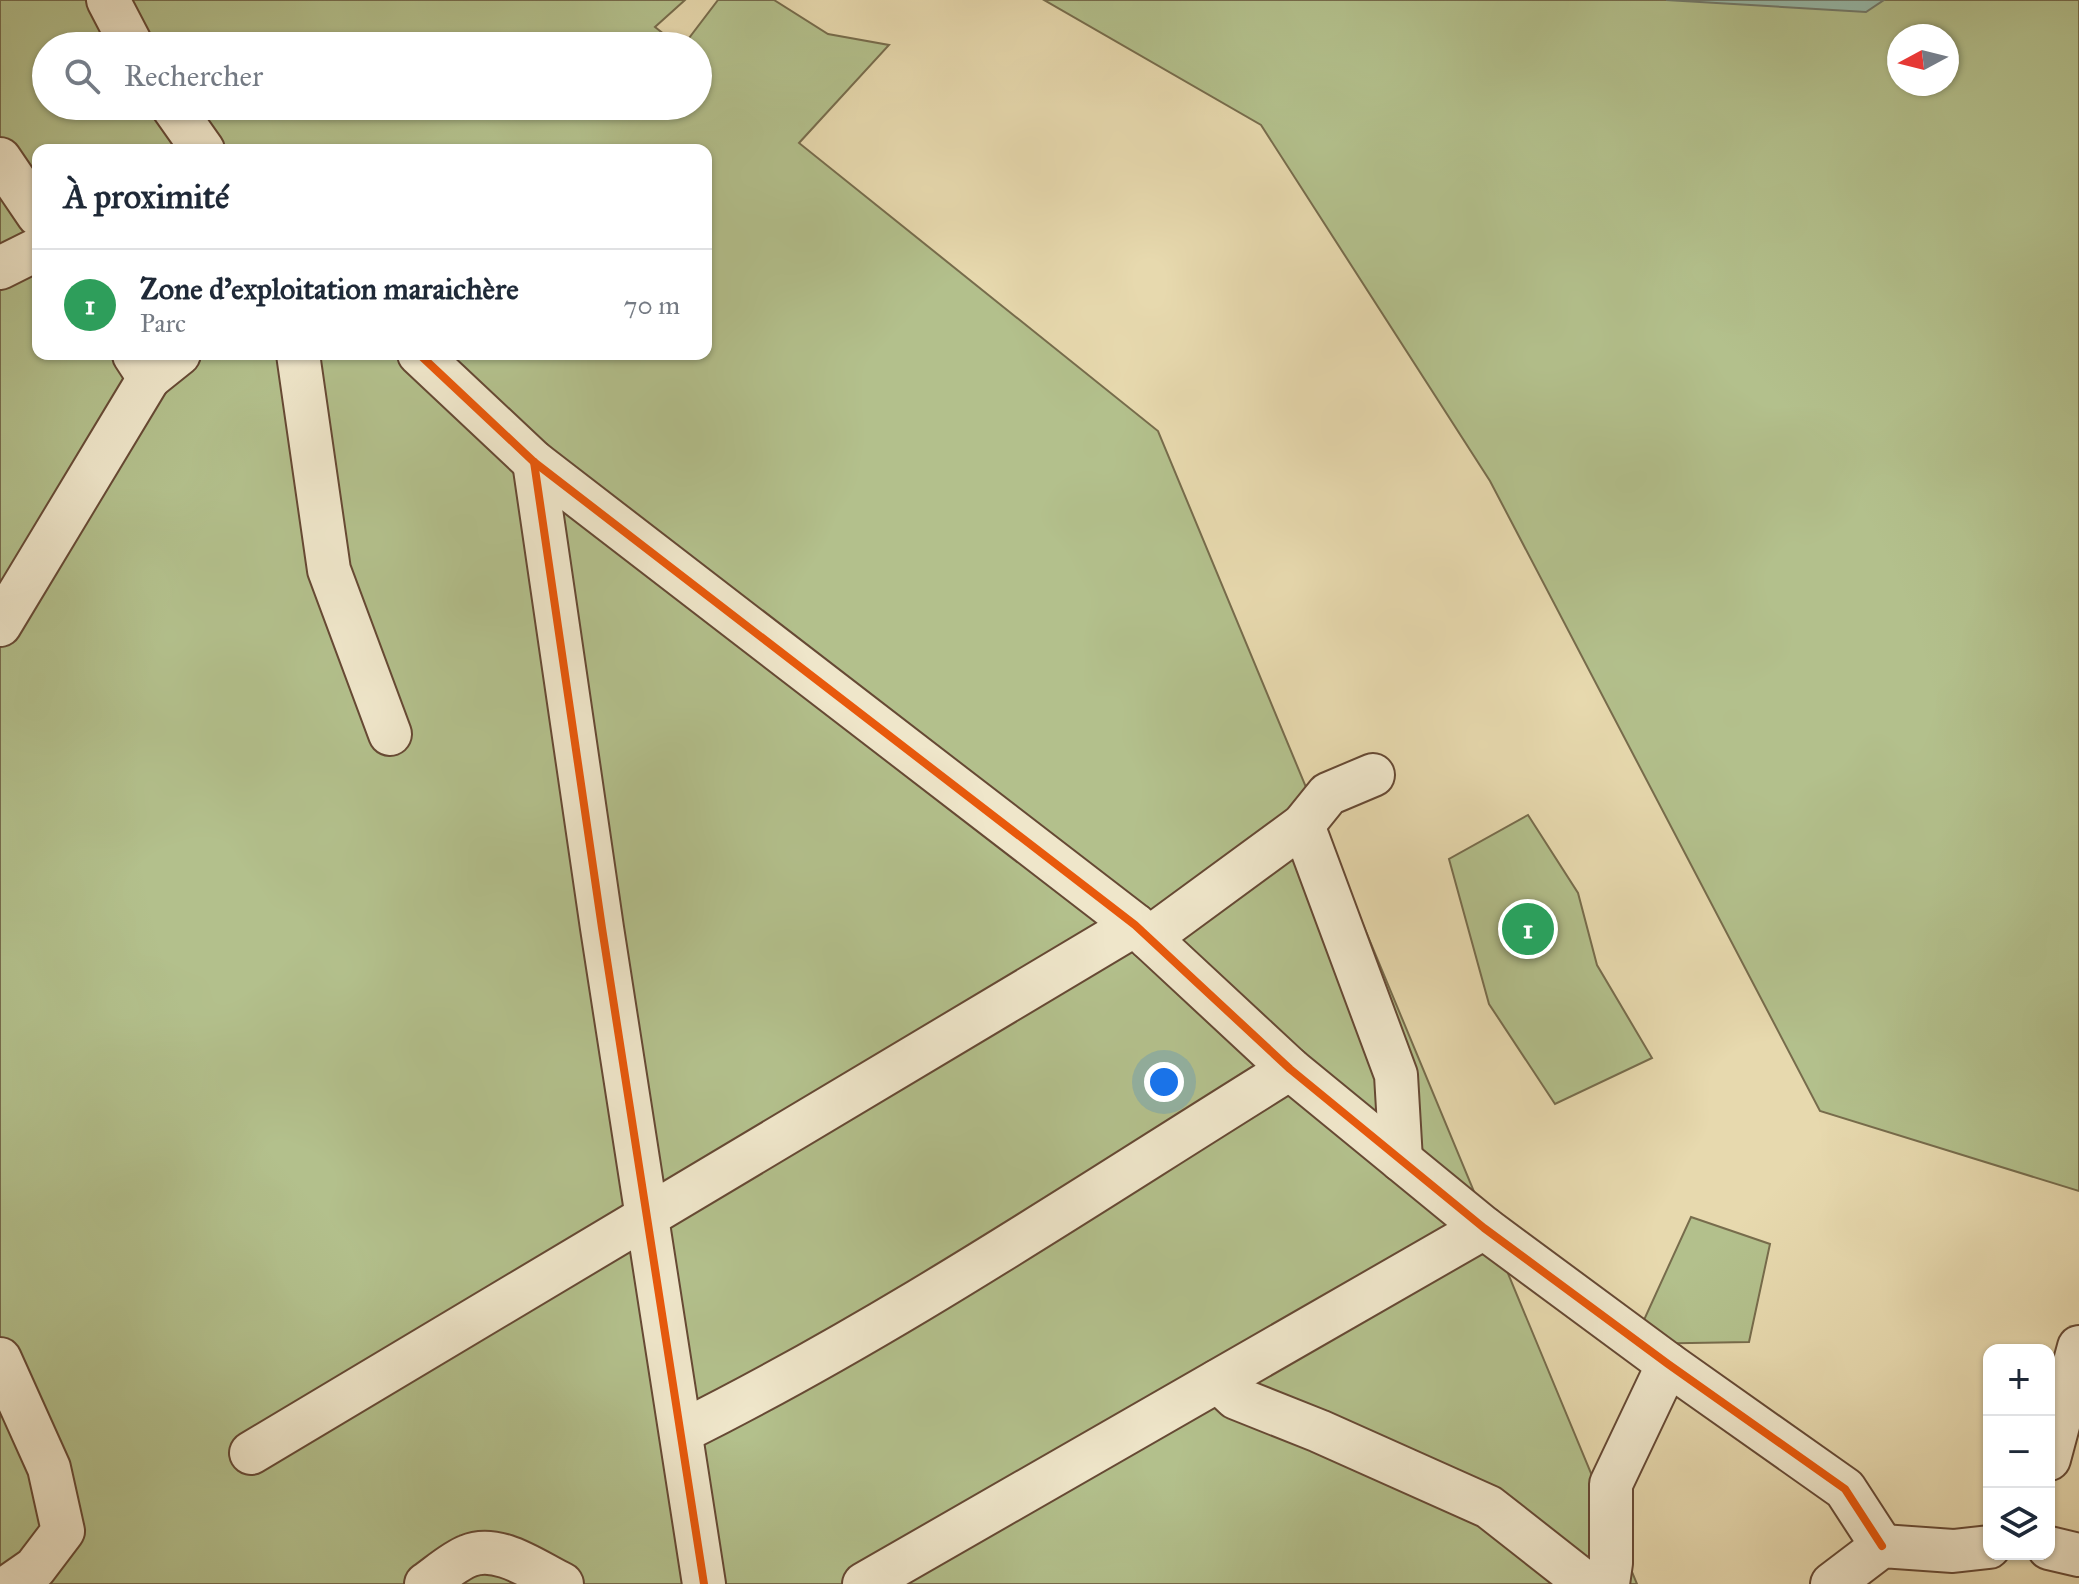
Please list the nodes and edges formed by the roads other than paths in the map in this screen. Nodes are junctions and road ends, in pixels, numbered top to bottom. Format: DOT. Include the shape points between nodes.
graph roads {
  1 [pos="108,0"];
  2 [pos="125,32"];
  3 [pos="182,120"];
  4 [pos="199,144"];
  5 [pos="0,159"];
  6 [pos="32,206"];
  7 [pos="32,252"];
  8 [pos="0,268"];
  9 [pos="299,360"];
  10 [pos="425,360"];
  11 [pos="154,362"];
  12 [pos="534,462"];
  13 [pos="0,625"];
  14 [pos="390,734"];
  15 [pos="1373,775"];
  16 [pos="1303,825"];
  17 [pos="1142,932"];
  18 [pos="1290,1069"];
  19 [pos="1401,1160"];
  20 [pos="647,1216"];
  21 [pos="1484,1228"];
  22 [pos="2079,1347"];
  23 [pos="0,1359"];
  24 [pos="1668,1364"];
  25 [pos="1218,1381"];
  26 [pos="681,1432"];
  27 [pos="2055,1437"];
  28 [pos="251,1453"];
  29 [pos="1882,1546"];
  30 [pos="1983,1548"];
  31 [pos="2055,1549"];
  32 [pos="2079,1555"];
  33 [pos="12,1584"];
  34 [pos="426,1584"];
  35 [pos="562,1584"];
  36 [pos="704,1584"];
  37 [pos="864,1584"];
  38 [pos="1587,1584"];
  39 [pos="1608,1584"];
  40 [pos="1832,1584"];
  1 -- 2 [label="street"];
  3 -- 4 [label="street"];
  5 -- 6 [label="street"];
  7 -- 8 [label="street"];
  9 -- 14 [label="street" via="329,570"];
  10 -- 12 [label="street"];
  11 -- 13 [label="street"];
  12 -- 17 [label="street"];
  12 -- 20 [label="street"];
  15 -- 16 [label="street" via="1328,794"];
  16 -- 17 [label="street"];
  16 -- 19 [label="street" via="1396,1075"];
  17 -- 18 [label="street"];
  17 -- 20 [label="street"];
  18 -- 19 [label="street"];
  18 -- 26 [label="street" via="763,1392"];
  19 -- 21 [label="street"];
  20 -- 26 [label="street"];
  20 -- 28 [label="street"];
  21 -- 24 [label="street"];
  21 -- 25 [label="street"];
  22 -- 27 [label="street"];
  23 -- 33 [label="street" via="49,1468 63,1531 35,1568"];
  24 -- 29 [label="street" via="1845,1489"];
  24 -- 39 [label="street" via="1611,1484"];
  25 -- 37 [label="street"];
  25 -- 38 [label="street" via="1236,1398 1489,1507"];
  26 -- 36 [label="street"];
  29 -- 30 [label="street"];
  29 -- 40 [label="street"];
  31 -- 32 [label="street"];
  34 -- 35 [label="street" via="466,1556 483,1552 499,1554"];
}
